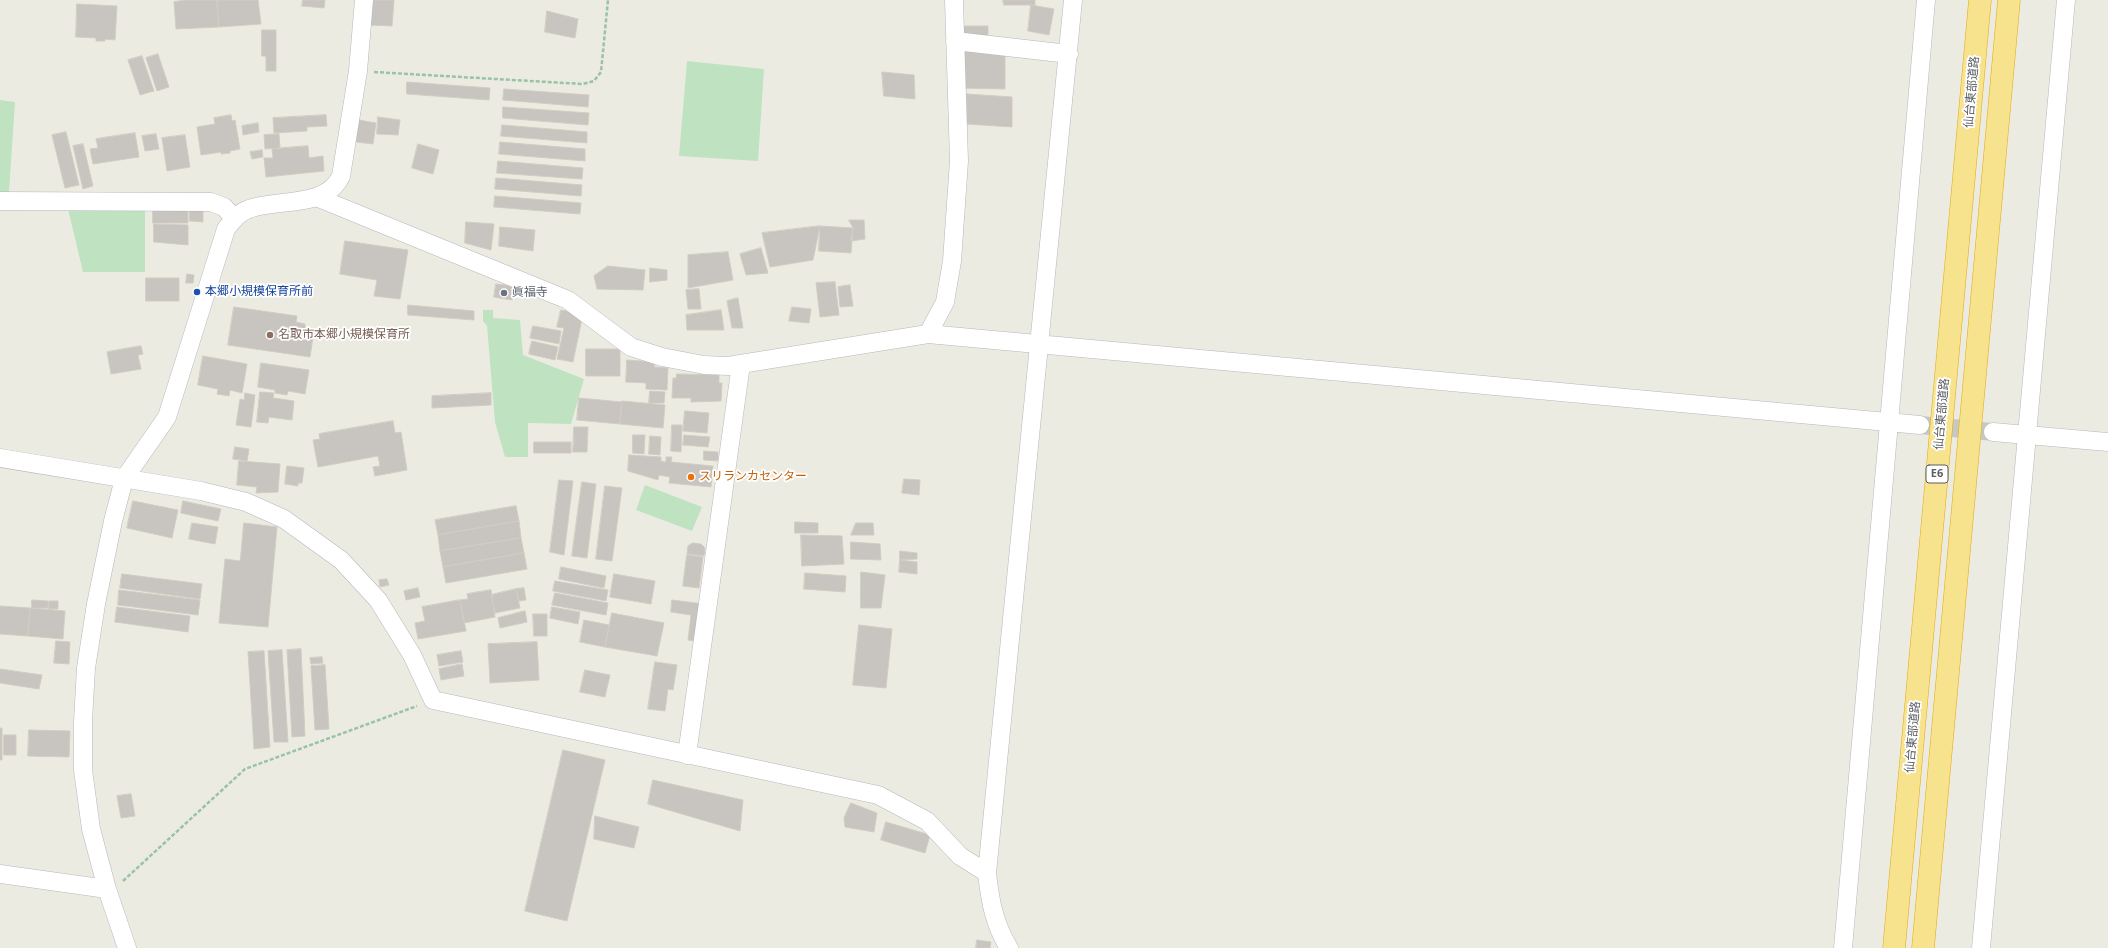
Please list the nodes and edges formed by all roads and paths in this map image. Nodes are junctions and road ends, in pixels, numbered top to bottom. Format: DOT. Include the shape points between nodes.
graph roads {
  1 [pos="364,0"];
  2 [pos="608,0"];
  3 [pos="954,0"];
  4 [pos="1073,0"];
  5 [pos="1926,0"];
  6 [pos="1980,0"];
  7 [pos="2009,0"];
  8 [pos="2066,0"];
  9 [pos="955,42"];
  10 [pos="1068,54"];
  11 [pos="358,71"];
  12 [pos="316,197"];
  13 [pos="0,201"];
  14 [pos="234,218"];
  15 [pos="928,334"];
  16 [pos="1038,345"];
  17 [pos="741,364"];
  18 [pos="1888,423"];
  19 [pos="1920,425"];
  20 [pos="1993,432"];
  21 [pos="2027,434"];
  22 [pos="2108,442"];
  23 [pos="0,458"];
  24 [pos="124,479"];
  25 [pos="433,700"];
  26 [pos="687,755"];
  27 [pos="987,873"];
  28 [pos="0,874"];
  29 [pos="107,889"];
  30 [pos="126,948"];
  31 [pos="1009,948"];
  32 [pos="1843,948"];
  33 [pos="1894,948"];
  34 [pos="1923,948"];
  35 [pos="1981,948"];
  1 -- 11 [label="street"];
  2 -- 11 [label="path" via="601,72 594,81 583,84"];
  3 -- 9 [label="street"];
  4 -- 10 [label="street"];
  5 -- 18 [label="street"];
  6 -- 33 [label="highway, 仙台東部道路 / E6"];
  7 -- 34 [label="highway, E6"];
  8 -- 21 [label="street"];
  9 -- 10 [label="street"];
  9 -- 15 [label="street" via="959,161 952,261 945,302"];
  10 -- 16 [label="street"];
  11 -- 12 [label="street" via="341,176 332,190"];
  12 -- 14 [label="street" via="248,209"];
  12 -- 17 [label="street" via="568,300 630,347 662,357 704,365"];
  13 -- 14 [label="street" via="211,202 224,207"];
  14 -- 24 [label="street" via="226,229 167,417"];
  15 -- 16 [label="street"];
  15 -- 17 [label="street"];
  16 -- 18 [label="street"];
  16 -- 27 [label="street"];
  17 -- 26 [label="street"];
  18 -- 19 [label="street"];
  18 -- 32 [label="street"];
  20 -- 21 [label="street"];
  21 -- 22 [label="street"];
  21 -- 35 [label="street"];
  23 -- 24 [label="street"];
  24 -- 25 [label="street" via="201,491 246,502 284,519 316,541 341,560 378,600 412,655"];
  24 -- 29 [label="street" via="96,604 86,668 82,721 83,770 91,829"];
  25 -- 26 [label="street"];
  25 -- 29 [label="path" via="245,769 123,880"];
  26 -- 27 [label="street" via="878,795 926,821 960,856"];
  27 -- 31 [label="street" via="991,906 999,932"];
  28 -- 29 [label="street"];
  29 -- 30 [label="street"];
}
